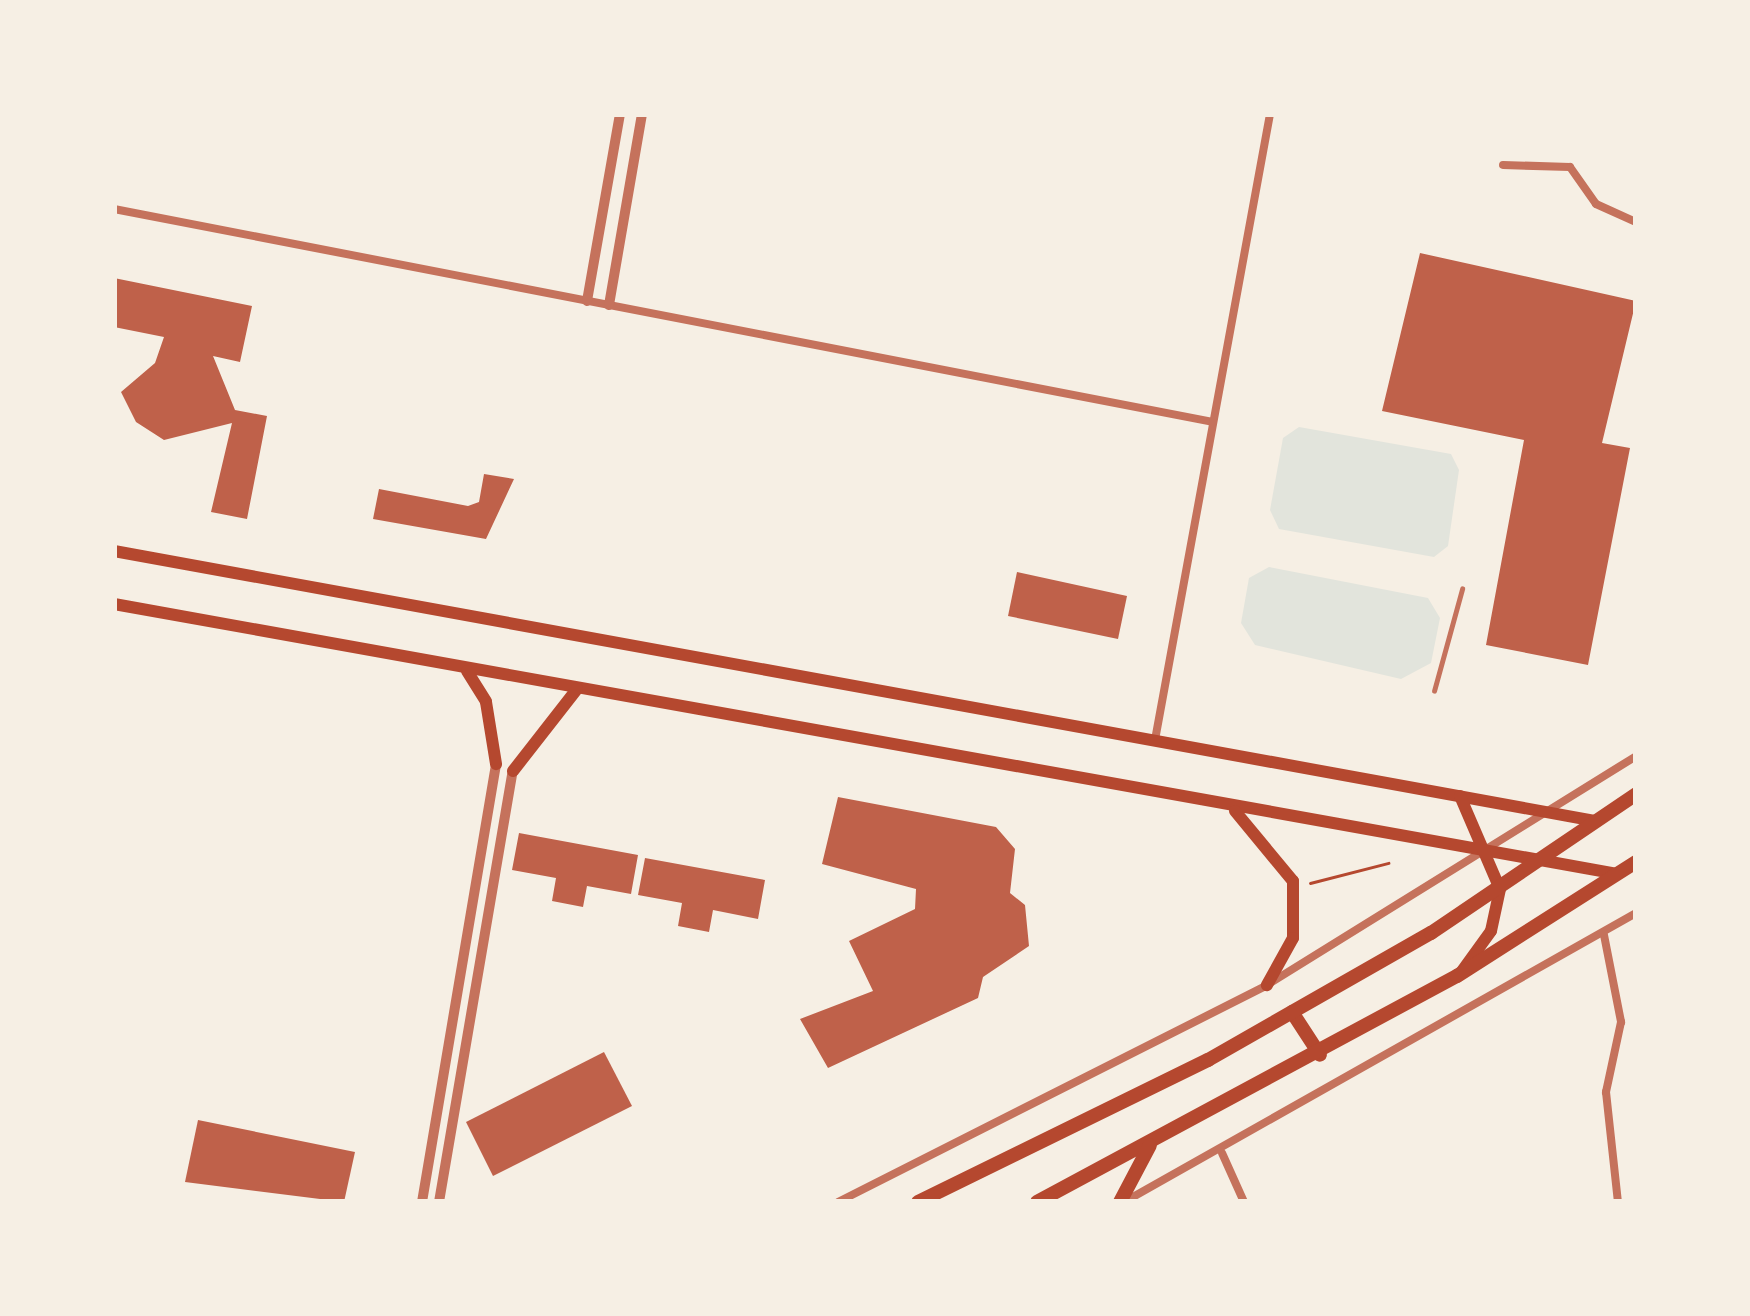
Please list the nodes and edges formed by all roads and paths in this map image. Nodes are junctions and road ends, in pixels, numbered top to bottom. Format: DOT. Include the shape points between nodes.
graph roads {
  1 [pos="620,114"];
  2 [pos="642,114"];
  3 [pos="1270,114"];
  4 [pos="1503,165"];
  5 [pos="114,208"];
  6 [pos="1636,222"];
  7 [pos="586,301"];
  8 [pos="609,305"];
  9 [pos="1213,422"];
  10 [pos="114,551"];
  11 [pos="1462,589"];
  12 [pos="114,604"];
  13 [pos="460,668"];
  14 [pos="578,689"];
  15 [pos="1434,691"];
  16 [pos="1155,741"];
  17 [pos="1636,756"];
  18 [pos="496,764"];
  19 [pos="513,771"];
  20 [pos="1636,794"];
  21 [pos="1460,796"];
  22 [pos="1234,810"];
  23 [pos="1551,812"];
  24 [pos="1595,820"];
  25 [pos="1492,852"];
  26 [pos="1544,861"];
  27 [pos="1636,862"];
  28 [pos="1388,863"];
  29 [pos="1617,874"];
  30 [pos="1302,885"];
  31 [pos="1500,889"];
  32 [pos="1636,914"];
  33 [pos="1604,934"];
  34 [pos="1457,976"];
  35 [pos="1267,985"];
  36 [pos="1292,1012"];
  37 [pos="1320,1054"];
  38 [pos="1150,1145"];
  39 [pos="1222,1153"];
  40 [pos="422,1202"];
  41 [pos="439,1202"];
  42 [pos="838,1202"];
  43 [pos="918,1202"];
  44 [pos="1037,1202"];
  45 [pos="1122,1202"];
  46 [pos="1244,1202"];
  47 [pos="1618,1202"];
  1 -- 7 [label="street"];
  2 -- 8 [label="street"];
  3 -- 9 [label="street"];
  4 -- 6 [label="street" via="1570,167 1596,204"];
  5 -- 7 [label="street"];
  7 -- 8 [label="street"];
  8 -- 9 [label="street"];
  9 -- 16 [label="street"];
  10 -- 16 [label="main road"];
  11 -- 15 [label="lane"];
  12 -- 13 [label="main road"];
  13 -- 14 [label="main road"];
  13 -- 18 [label="main road" via="486,702"];
  14 -- 19 [label="main road"];
  14 -- 22 [label="main road"];
  16 -- 21 [label="main road"];
  17 -- 23 [label="street"];
  18 -- 40 [label="street"];
  19 -- 41 [label="street"];
  20 -- 24 [label="highway"];
  21 -- 23 [label="main road"];
  21 -- 25 [label="main road"];
  22 -- 25 [label="main road"];
  22 -- 35 [label="main road" via="1292,880 1293,938"];
  23 -- 24 [label="main road"];
  23 -- 25 [label="street"];
  24 -- 26 [label="highway"];
  25 -- 26 [label="main road"];
  25 -- 31 [label="main road"];
  25 -- 35 [label="street"];
  26 -- 29 [label="main road"];
  26 -- 31 [label="highway"];
  27 -- 29 [label="highway"];
  28 -- 30 [label="path"];
  29 -- 34 [label="highway"];
  31 -- 34 [label="main road" via="1491,931"];
  31 -- 36 [label="highway"];
  32 -- 33 [label="street"];
  33 -- 39 [label="street"];
  33 -- 47 [label="street" via="1621,1022 1606,1092"];
  34 -- 37 [label="highway"];
  35 -- 42 [label="street"];
  36 -- 37 [label="highway"];
  36 -- 43 [label="highway"];
  37 -- 38 [label="highway"];
  38 -- 44 [label="highway"];
  38 -- 45 [label="highway"];
  39 -- 45 [label="street"];
  39 -- 46 [label="street"];
}
